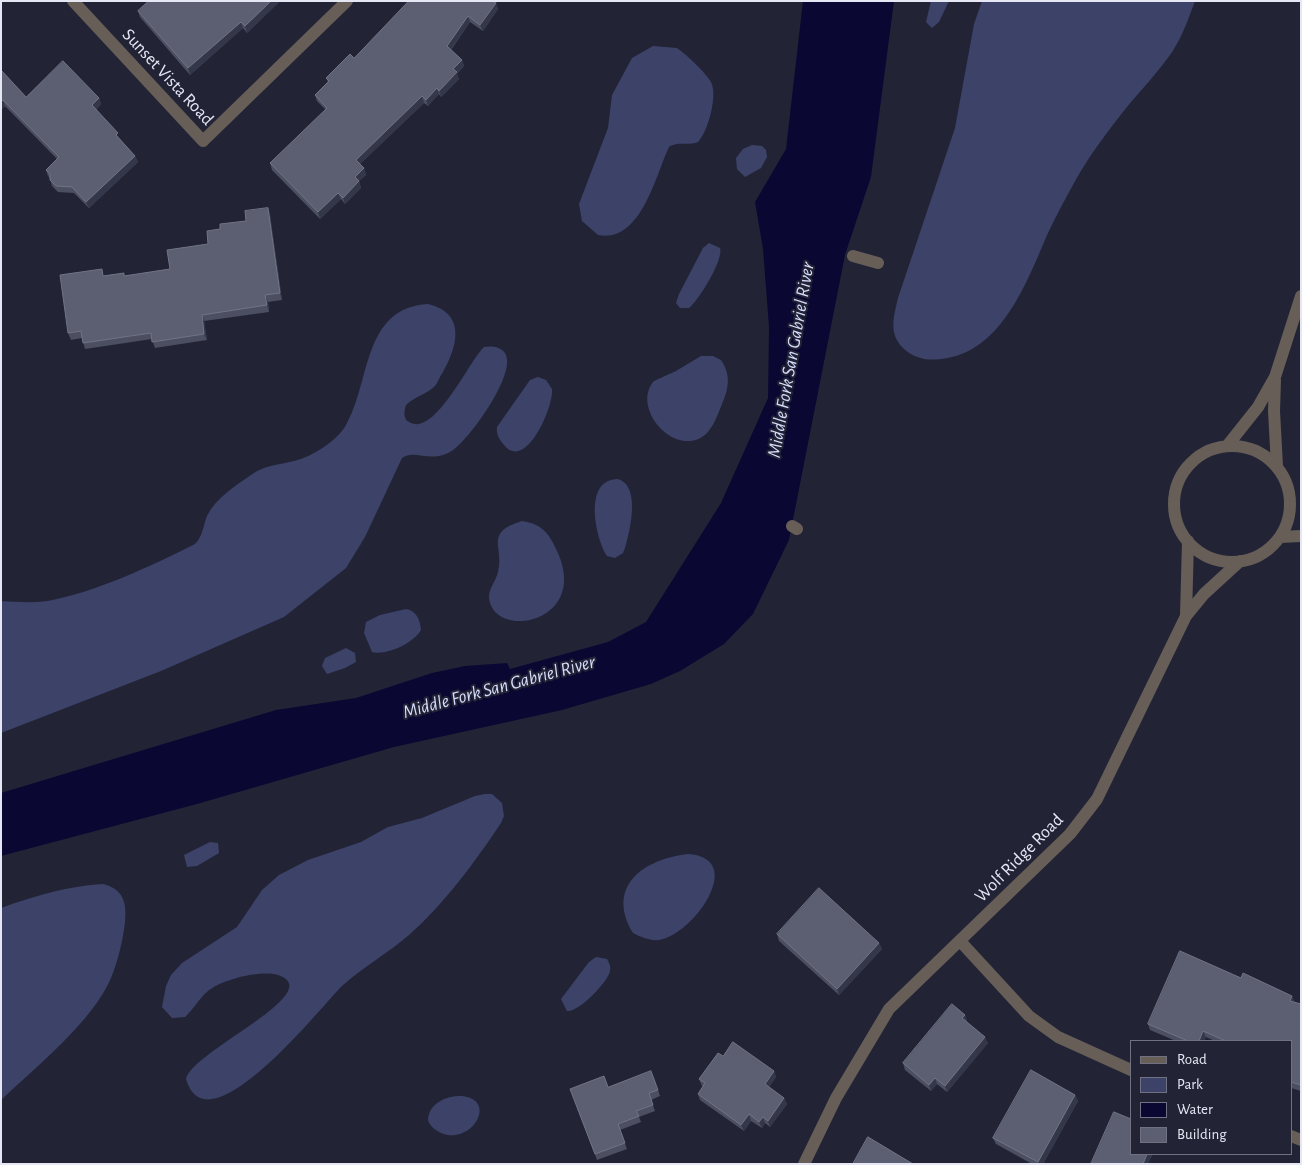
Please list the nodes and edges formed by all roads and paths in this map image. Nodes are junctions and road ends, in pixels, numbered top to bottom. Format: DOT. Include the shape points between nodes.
graph roads {
  1 [pos="73,1"];
  2 [pos="347,1"];
  3 [pos="853,256"];
  4 [pos="878,263"];
  5 [pos="1301,296"];
  6 [pos="1276,377"];
  7 [pos="1227,446"];
  8 [pos="1277,466"];
  9 [pos="1288,488"];
  10 [pos="1301,499"];
  11 [pos="1301,536"];
  12 [pos="1280,537"];
  13 [pos="1188,541"];
  14 [pos="1240,561"];
  15 [pos="1186,616"];
  16 [pos="960,940"];
  17 [pos="1130,1070"];
  18 [pos="804,1164"];
  1 -- 2 [label="street, Sunset Vista Road" via="203,141"];
  3 -- 4 [label="street"];
  5 -- 6 [label="street"];
  6 -- 7 [label="street" via="1258,407"];
  6 -- 8 [label="street"];
  7 -- 8 [label="street" via="1254,450"];
  7 -- 13 [label="street" via="1208,450 1193,460 1181,476 1174,494 1174,513"];
  8 -- 9 [label="street"];
  9 -- 10 [label="street"];
  9 -- 12 [label="street" via="1291,501 1288,520"];
  11 -- 12 [label="street"];
  12 -- 14 [label="street" via="1266,551"];
  13 -- 14 [label="street" via="1210,558"];
  13 -- 15 [label="street, Wolf Ridge Road"];
  14 -- 15 [label="street" via="1204,594"];
  15 -- 16 [label="street, Wolf Ridge Road" via="1097,799 1070,834"];
  16 -- 17 [label="street" via="1029,1016 1058,1037"];
  16 -- 18 [label="street, Wolf Ridge Road" via="889,1010 836,1098"];
}
